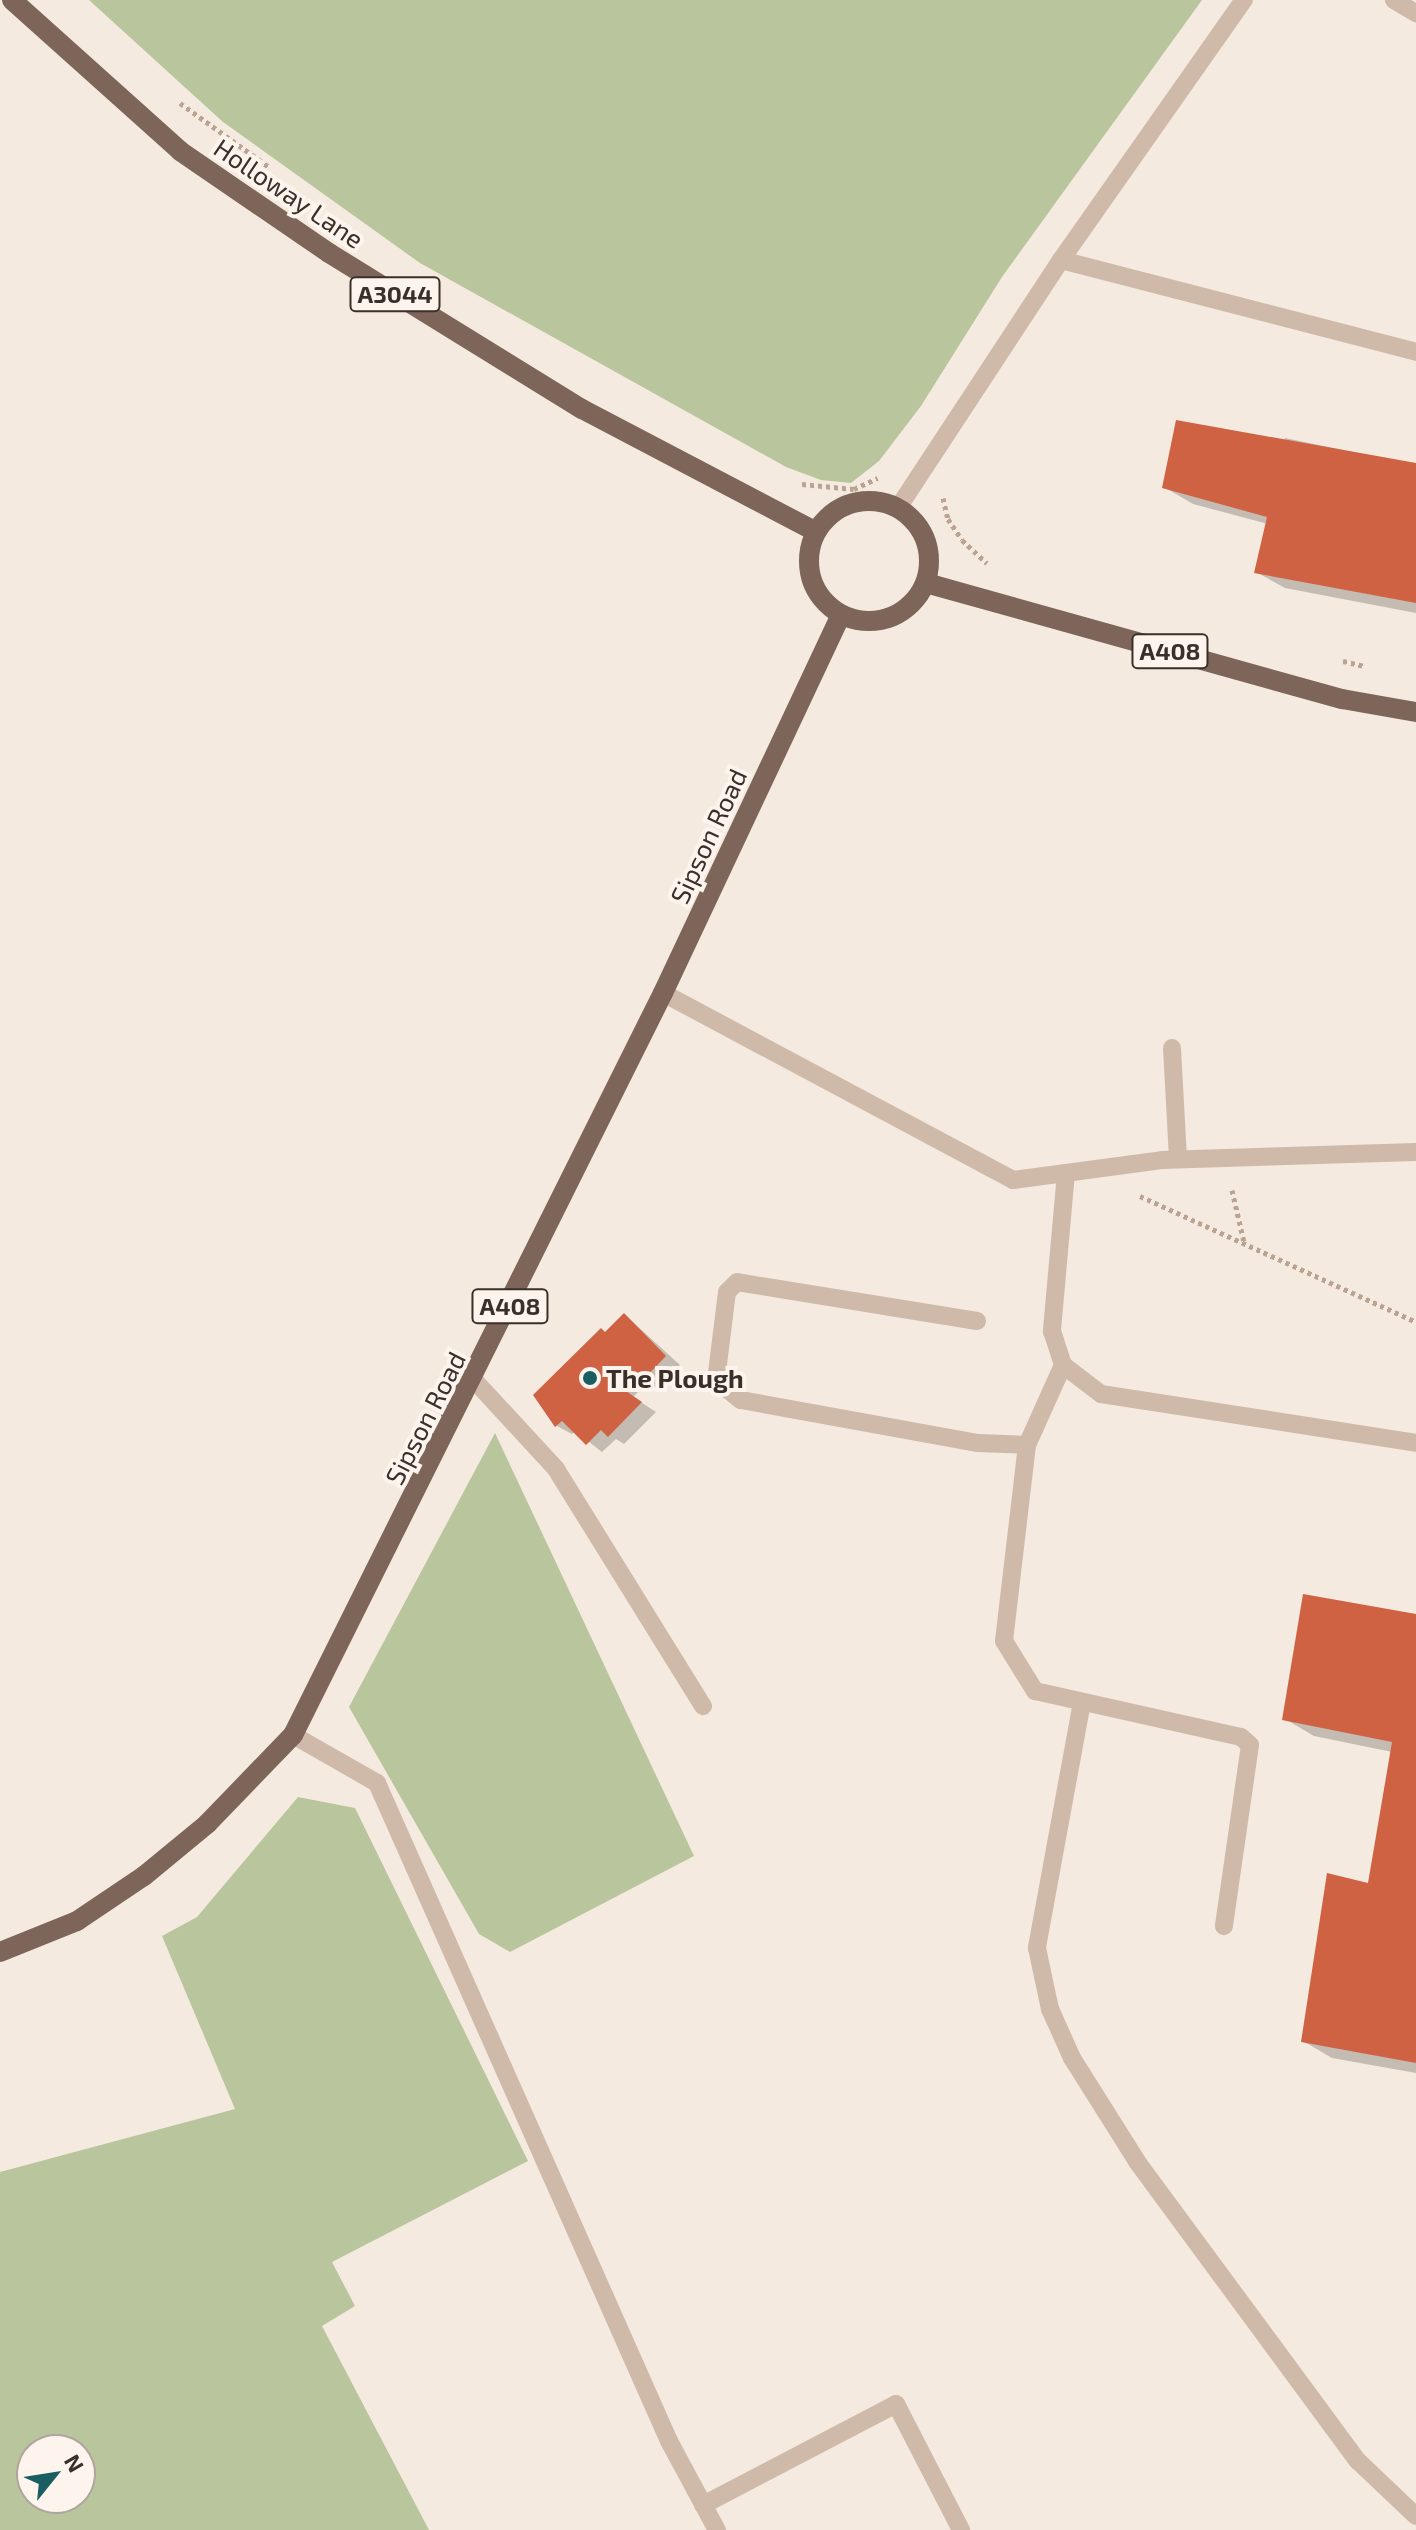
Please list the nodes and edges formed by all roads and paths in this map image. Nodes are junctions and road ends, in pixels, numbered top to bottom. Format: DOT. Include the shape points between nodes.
graph roads {
  1 [pos="12,0"];
  2 [pos="1244,0"];
  3 [pos="1394,0"];
  4 [pos="1416,13"];
  5 [pos="167,93"];
  6 [pos="278,174"];
  7 [pos="1061,260"];
  8 [pos="1416,352"];
  9 [pos="889,473"];
  10 [pos="785,479"];
  11 [pos="942,496"];
  12 [pos="898,508"];
  13 [pos="816,532"];
  14 [pos="973,555"];
  15 [pos="926,583"];
  16 [pos="841,615"];
  17 [pos="1416,712"];
  18 [pos="663,993"];
  19 [pos="1172,1048"];
  20 [pos="1416,1152"];
  21 [pos="1225,1157"];
  22 [pos="1178,1159"];
  23 [pos="1100,1169"];
  24 [pos="1066,1173"];
  25 [pos="1244,1244"];
  26 [pos="977,1321"];
  27 [pos="1416,1322"];
  28 [pos="1063,1365"];
  29 [pos="474,1380"];
  30 [pos="1416,1443"];
  31 [pos="1027,1445"];
  32 [pos="1082,1702"];
  33 [pos="703,1706"];
  34 [pos="293,1735"];
  35 [pos="1224,1926"];
  36 [pos="0,1952"];
  37 [pos="703,2505"];
  38 [pos="1416,2516"];
  39 [pos="717,2530"];
  40 [pos="961,2530"];
  1 -- 13 [label="main road, Holloway Lane / A3044" via="180,151 329,253 582,409"];
  2 -- 7 [label="lane"];
  3 -- 4 [label="lane"];
  5 -- 6 [label="path"];
  7 -- 8 [label="lane"];
  7 -- 12 [label="lane"];
  9 -- 10 [label="path" via="854,489 815,489"];
  11 -- 14 [label="path" via="948,519"];
  12 -- 13 [label="main road" via="880,502 843,507"];
  12 -- 15 [label="main road" via="922,532 929,566"];
  13 -- 16 [label="main road" via="809,550 815,588"];
  15 -- 16 [label="main road" via="908,607 881,621"];
  15 -- 17 [label="main road, A408" via="1342,699"];
  16 -- 18 [label="main road, Sipson Road / A408"];
  18 -- 24 [label="lane" via="1013,1180"];
  18 -- 29 [label="main road, Sipson Road / A408"];
  19 -- 22 [label="lane"];
  20 -- 21 [label="lane"];
  21 -- 22 [label="lane"];
  21 -- 25 [label="path"];
  22 -- 23 [label="lane"];
  23 -- 24 [label="lane"];
  23 -- 25 [label="path" via="1134,1194"];
  24 -- 28 [label="lane" via="1052,1331"];
  25 -- 27 [label="path"];
  26 -- 31 [label="lane" via="737,1282 727,1292 716,1380 741,1400 978,1443"];
  28 -- 30 [label="lane" via="1101,1394"];
  28 -- 31 [label="lane"];
  29 -- 33 [label="lane" via="556,1469"];
  29 -- 34 [label="main road, Sipson Road / A408"];
  31 -- 32 [label="lane" via="1004,1641 1035,1691"];
  32 -- 35 [label="lane" via="1241,1737 1250,1745"];
  32 -- 38 [label="lane" via="1037,1948 1050,2009 1072,2058 1138,2163 1358,2461"];
  34 -- 36 [label="main road, Sipson Road / A408" via="207,1824 144,1876 77,1921"];
  34 -- 37 [label="lane" via="377,1783 669,2441"];
  37 -- 39 [label="lane"];
  37 -- 40 [label="lane" via="896,2404"];
}
